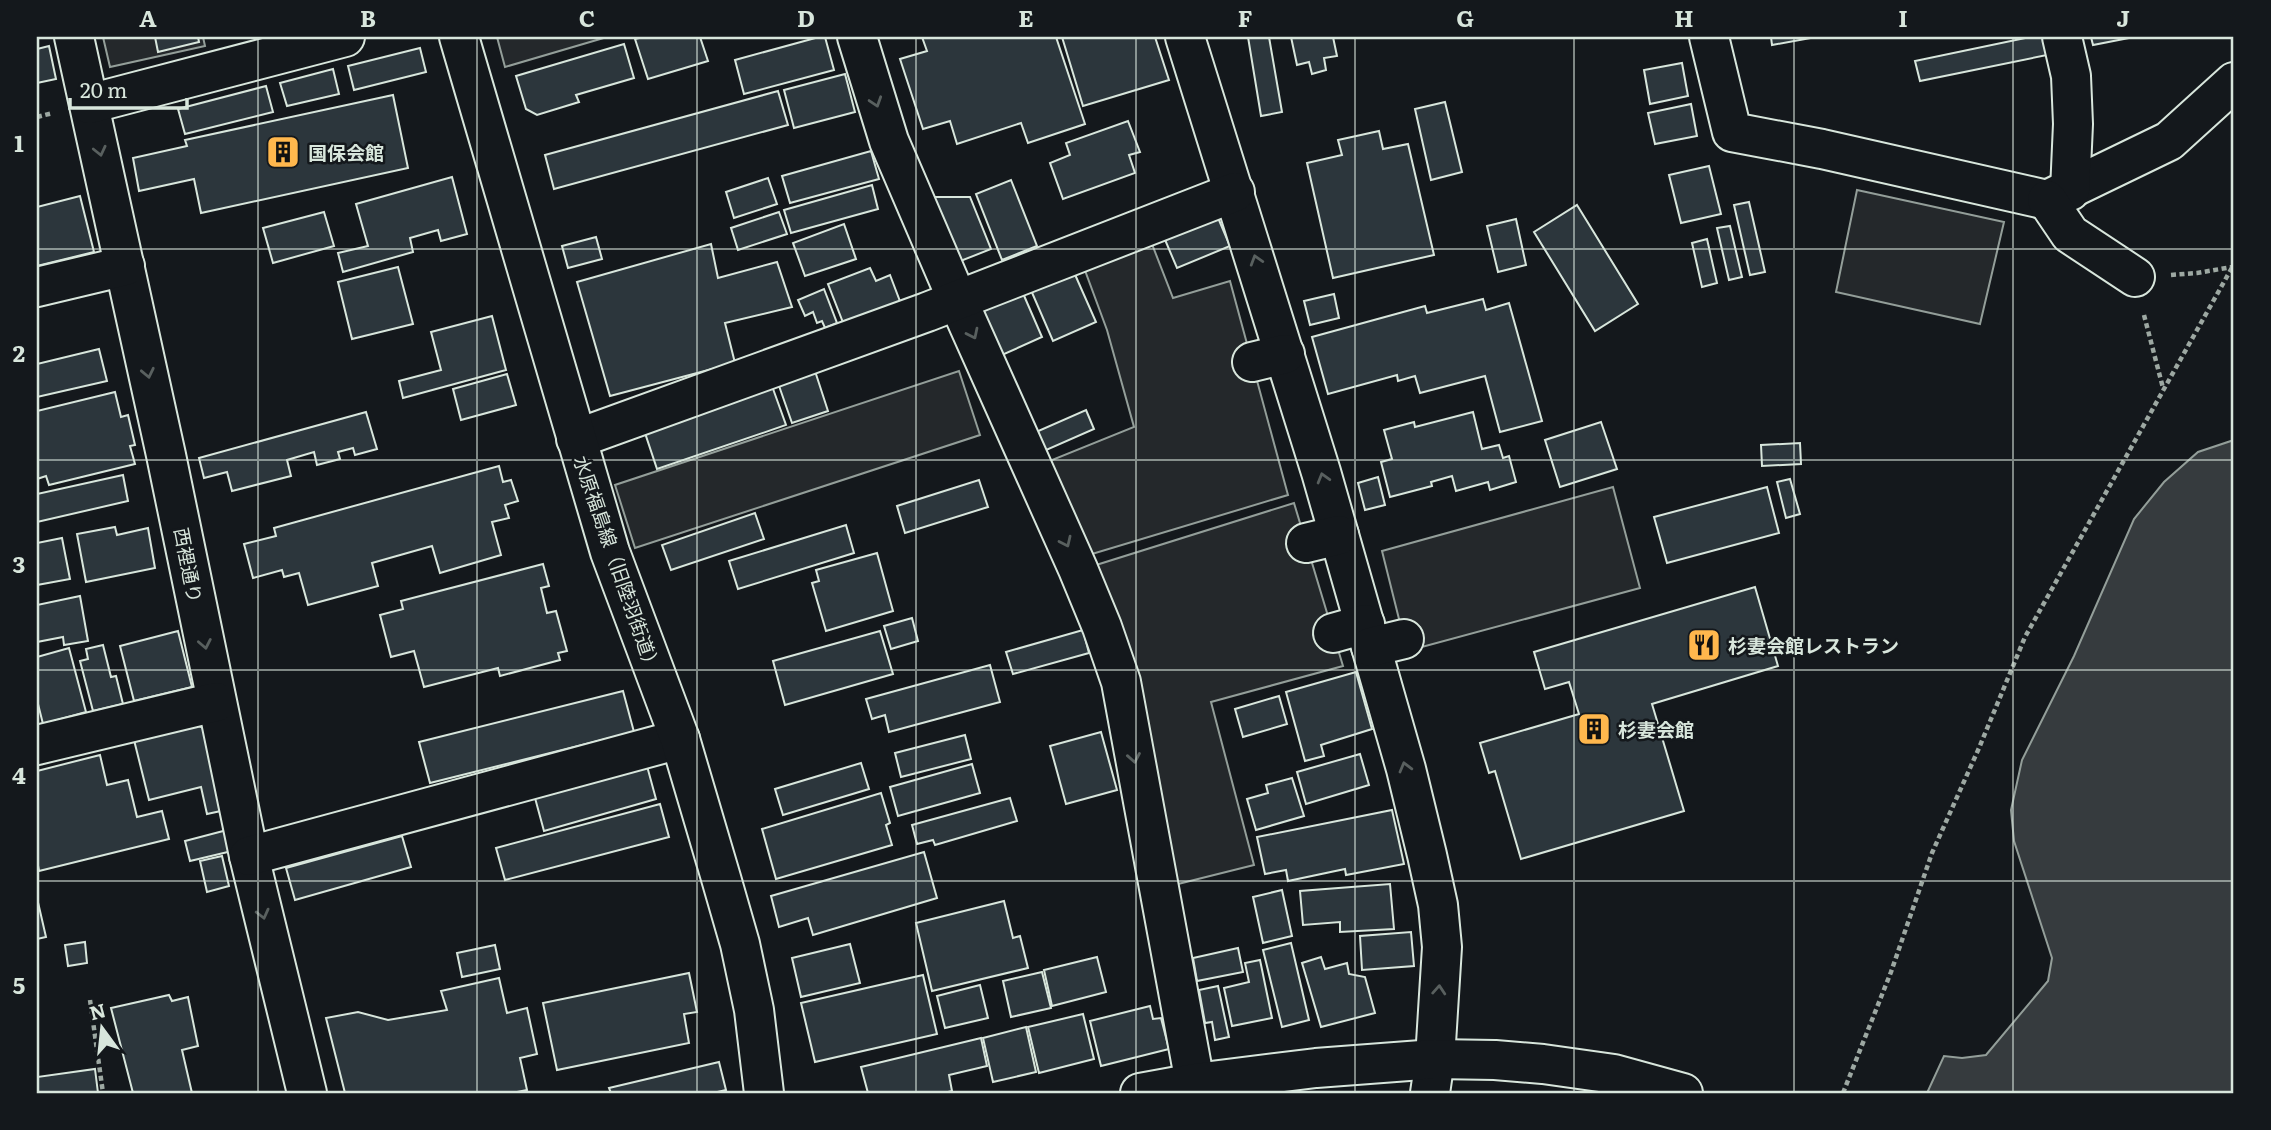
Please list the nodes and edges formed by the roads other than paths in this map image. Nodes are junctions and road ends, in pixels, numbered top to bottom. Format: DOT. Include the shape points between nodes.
graph roads {
  1 [pos="74,37"];
  2 [pos="345,37"];
  3 [pos="459,37"];
  4 [pos="857,37"];
  5 [pos="1185,37"];
  6 [pos="1709,37"];
  7 [pos="2062,37"];
  8 [pos="2234,82"];
  9 [pos="89,104"];
  10 [pos="1235,192"];
  11 [pos="2059,195"];
  12 [pos="125,266"];
  13 [pos="2135,277"];
  14 [pos="37,287"];
  15 [pos="957,299"];
  16 [pos="576,439"];
  17 [pos="216,702"];
  18 [pos="680,739"];
  19 [pos="37,745"];
  20 [pos="248,856"];
  21 [pos="1432,1076"];
  22 [pos="1195,1083"];
  23 [pos="307,1093"];
  24 [pos="764,1093"];
  25 [pos="1140,1093"];
  26 [pos="1683,1093"];
  1 -- 9 [label="street, 西裡通り"];
  2 -- 9 [label="street"];
  3 -- 16 [label="street, 水原福島線（旧陸羽街道）"];
  4 -- 15 [label="street, one-way" via="889,141"];
  5 -- 10 [label="street"];
  6 -- 11 [label="street" via="1732,132"];
  7 -- 11 [label="street" via="2071,76 2073,124"];
  8 -- 11 [label="street" via="2169,141"];
  9 -- 12 [label="street, 西裡通り, one-way"];
  10 -- 15 [label="street"];
  21 -- 10 [label="street, one-way" via="1441,947 1438,905 1368,636 1322,539 1265,347"];
  11 -- 13 [label="street" via="2070,234"];
  12 -- 14 [label="street"];
  12 -- 17 [label="street, 西裡通り, one-way"];
  15 -- 16 [label="street"];
  15 -- 22 [label="street, one-way" via="1078,569 1121,682"];
  16 -- 18 [label="street, 水原福島線（旧陸羽街道）" via="610,552"];
  17 -- 19 [label="street"];
  17 -- 20 [label="street, 西裡通り"];
  18 -- 20 [label="street"];
  18 -- 24 [label="street, 水原福島線（旧陸羽街道）" via="740,944"];
  20 -- 23 [label="street, 西裡通り, one-way"];
  21 -- 22 [label="street" via="1316,1068"];
  21 -- 26 [label="street" via="1495,1060 1614,1074"];
  22 -- 25 [label="street"];
}
